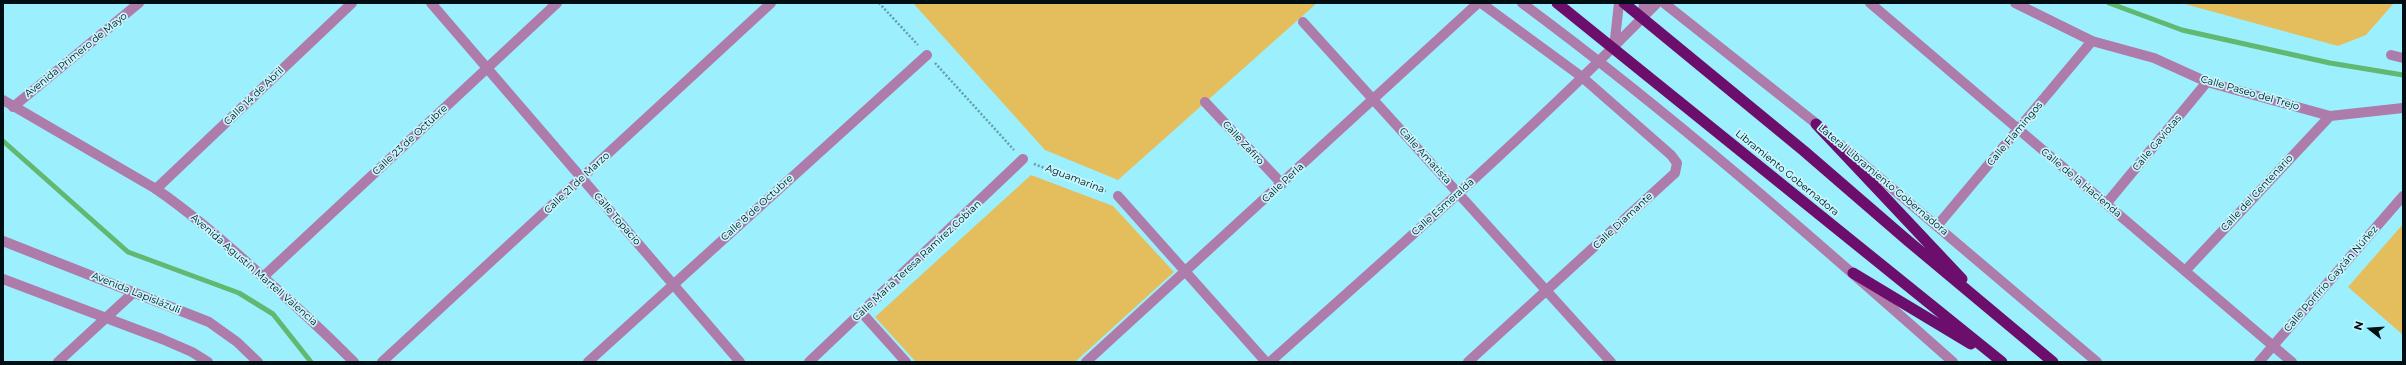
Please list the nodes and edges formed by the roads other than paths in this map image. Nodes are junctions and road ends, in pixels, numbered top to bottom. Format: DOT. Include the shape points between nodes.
graph roads {
  1 [pos="139,3"];
  2 [pos="352,3"];
  3 [pos="431,3"];
  4 [pos="557,3"];
  5 [pos="771,3"];
  6 [pos="1480,3"];
  7 [pos="1522,3"];
  8 [pos="1557,3"];
  9 [pos="1619,3"];
  10 [pos="1624,3"];
  11 [pos="1644,3"];
  12 [pos="1657,3"];
  13 [pos="1664,3"];
  14 [pos="1870,3"];
  15 [pos="2015,3"];
  16 [pos="1642,19"];
  17 [pos="1303,22"];
  18 [pos="2092,41"];
  19 [pos="1614,48"];
  20 [pos="927,55"];
  21 [pos="2391,55"];
  22 [pos="2403,58"];
  23 [pos="1600,61"];
  24 [pos="486,68"];
  25 [pos="1582,77"];
  26 [pos="2207,82"];
  27 [pos="3,100"];
  28 [pos="1374,100"];
  29 [pos="1204,102"];
  30 [pos="13,107"];
  31 [pos="2403,108"];
  32 [pos="2330,116"];
  33 [pos="1816,124"];
  34 [pos="2018,129"];
  35 [pos="1023,159"];
  36 [pos="582,178"];
  37 [pos="1282,184"];
  38 [pos="156,189"];
  39 [pos="1459,194"];
  40 [pos="1118,196"];
  41 [pos="2403,196"];
  42 [pos="2106,204"];
  43 [pos="1937,226"];
  44 [pos="3,241"];
  45 [pos="2185,271"];
  46 [pos="1186,272"];
  47 [pos="1853,273"];
  48 [pos="263,277"];
  49 [pos="3,279"];
  50 [pos="673,285"];
  51 [pos="1547,291"];
  52 [pos="134,292"];
  53 [pos="862,313"];
  54 [pos="1997,315"];
  55 [pos="106,318"];
  56 [pos="2273,346"];
  57 [pos="58,362"];
  58 [pos="208,362"];
  59 [pos="258,362"];
  60 [pos="354,362"];
  61 [pos="382,362"];
  62 [pos="588,362"];
  63 [pos="740,362"];
  64 [pos="809,362"];
  65 [pos="906,362"];
  66 [pos="1086,362"];
  67 [pos="1266,362"];
  68 [pos="1270,362"];
  69 [pos="1468,362"];
  70 [pos="1610,362"];
  71 [pos="1953,362"];
  72 [pos="2001,362"];
  73 [pos="2053,362"];
  74 [pos="2097,362"];
  75 [pos="2258,362"];
  76 [pos="2292,362"];
  1 -- 30 [label="street, Avenida Primero de Mayo"];
  2 -- 38 [label="street, Calle 14 de Abril"];
  3 -- 24 [label="street, Calle Topacio"];
  4 -- 24 [label="street, Calle 23 de Octubre"];
  5 -- 36 [label="street, Calle 21 de Marzo"];
  6 -- 25 [label="street"];
  6 -- 28 [label="street, Calle Perla"];
  7 -- 23 [label="street"];
  8 -- 19 [label="highway, Libramiento Gobernadora"];
  9 -- 19 [label="street"];
  10 -- 16 [label="highway"];
  11 -- 16 [label="street"];
  12 -- 16 [label="street"];
  13 -- 33 [label="street, Lateral Libramiento Gobernadora"];
  14 -- 34 [label="street, Calle de la Hacienda"];
  15 -- 18 [label="street, Calle Paseo del Trejo"];
  16 -- 19 [label="street, Calle Esmeralda"];
  16 -- 54 [label="highway" via="1804,151"];
  17 -- 28 [label="street, Calle Amatista"];
  18 -- 26 [label="street, Calle Paseo del Trejo" via="2154,58"];
  18 -- 34 [label="street, Calle Flamingos"];
  19 -- 23 [label="street, Calle Esmeralda"];
  19 -- 72 [label="highway, Libramiento Gobernadora"];
  20 -- 50 [label="street, Calle 8 de Octubre"];
  21 -- 22 [label="street"];
  23 -- 25 [label="street, Calle Esmeralda"];
  23 -- 47 [label="street"];
  24 -- 36 [label="street, Calle Topacio"];
  24 -- 48 [label="street, Calle 23 de Octubre"];
  25 -- 39 [label="street, Calle Esmeralda"];
  25 -- 51 [label="street, Calle Diamante" via="1677,163 1675,173"];
  26 -- 32 [label="street, Calle Paseo del Trejo"];
  26 -- 42 [label="street, Calle Gaviotas"];
  27 -- 30 [label="street, Avenida Agustín Martell Valencia"];
  28 -- 37 [label="street, Calle Perla"];
  28 -- 39 [label="street, Calle Amatista"];
  29 -- 37 [label="street, Calle Zafiro"];
  30 -- 38 [label="street, Avenida Agustín Martell Valencia"];
  31 -- 32 [label="street, Calle Paseo del Trejo"];
  32 -- 45 [label="street, Calle del Centenario"];
  33 -- 43 [label="street, Lateral Libramiento Gobernadora"];
  33 -- 54 [label="highway"];
  34 -- 42 [label="street, Calle de la Hacienda"];
  34 -- 43 [label="street, Calle Flamingos"];
  35 -- 53 [label="street, Calle María Teresa Ramírez Cobian"];
  36 -- 50 [label="street, Calle Topacio"];
  36 -- 61 [label="street, Calle 21 de Marzo"];
  37 -- 46 [label="street, Calle Perla"];
  38 -- 48 [label="street, Avenida Agustín Martell Valencia" via="210,228"];
  39 -- 51 [label="street, Calle Amatista"];
  39 -- 68 [label="street, Calle Esmeralda"];
  40 -- 46 [label="street, Aguamarina"];
  41 -- 56 [label="street, Calle Porfirio Gaytán Núñez"];
  42 -- 45 [label="street, Calle de la Hacienda"];
  43 -- 74 [label="street, Lateral Libramiento Gobernadora"];
  44 -- 52 [label="street, Avenida Lapislázuli"];
  45 -- 56 [label="street, Calle de la Hacienda"];
  46 -- 66 [label="street, Calle Perla"];
  46 -- 67 [label="street, Aguamarina"];
  47 -- 71 [label="street"];
  47 -- 72 [label="highway"];
  48 -- 60 [label="street, Avenida Agustín Martell Valencia"];
  49 -- 55 [label="street"];
  50 -- 62 [label="street, Calle 8 de Octubre"];
  50 -- 63 [label="street, Calle Topacio"];
  51 -- 69 [label="street, Calle Diamante"];
  51 -- 70 [label="street, Calle Amatista"];
  52 -- 55 [label="street"];
  52 -- 59 [label="street, Avenida Lapislázuli" via="209,322 237,342"];
  53 -- 64 [label="street, Calle María Teresa Ramírez Cobian"];
  53 -- 65 [label="street"];
  54 -- 73 [label="highway"];
  55 -- 57 [label="street"];
  55 -- 58 [label="street" via="192,352"];
  56 -- 75 [label="street, Calle Porfirio Gaytán Núñez"];
  56 -- 76 [label="street, Calle de la Hacienda"];
}
